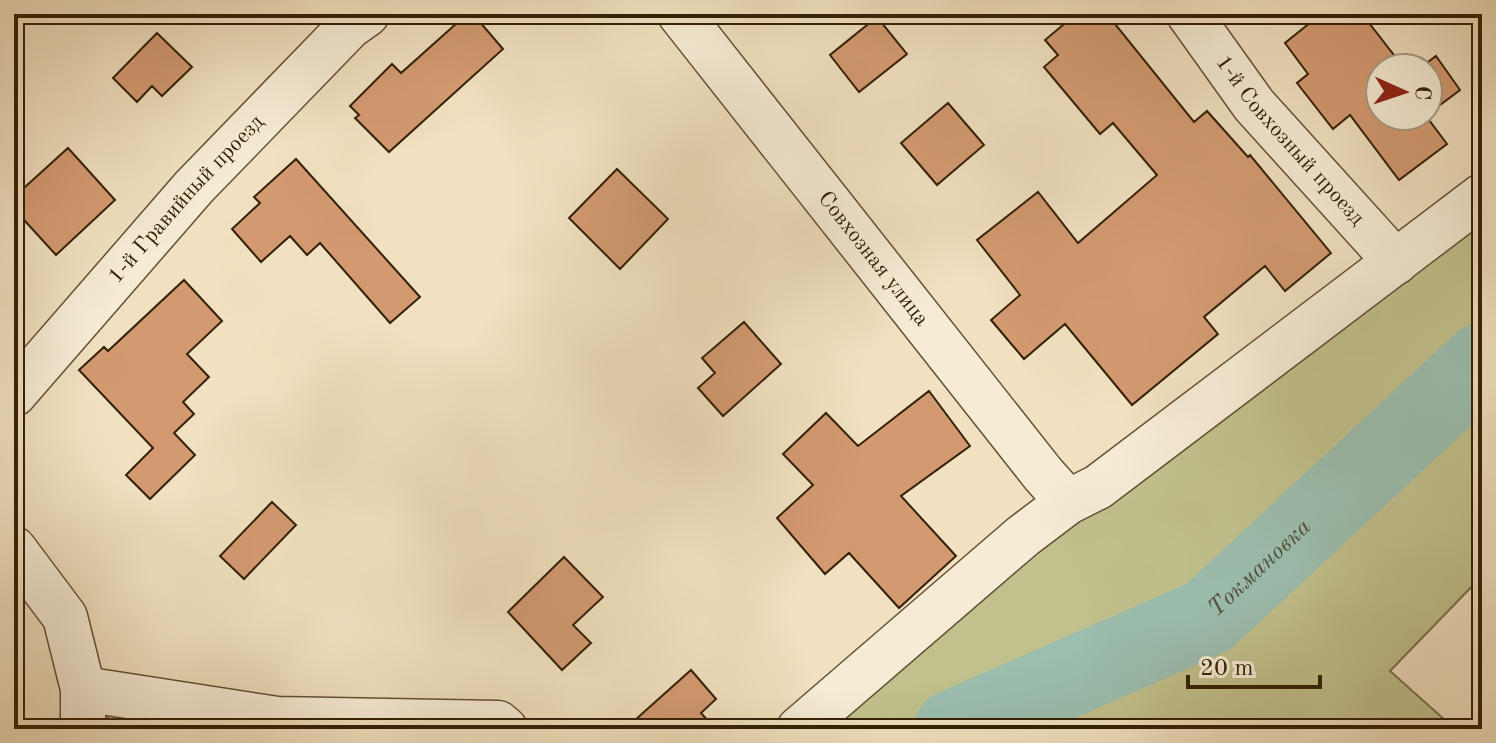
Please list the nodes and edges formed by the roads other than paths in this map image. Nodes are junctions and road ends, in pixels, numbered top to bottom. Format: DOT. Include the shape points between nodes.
graph roads {
  1 [pos="367,14"];
  2 [pos="680,14"];
  3 [pos="1189,14"];
  4 [pos="1482,196"];
  5 [pos="1396,262"];
  6 [pos="14,394"];
  7 [pos="1068,502"];
  8 [pos="14,549"];
  9 [pos="83,709"];
  10 [pos="505,729"];
  11 [pos="799,729"];
  1 -- 6 [label="street, 1-й Гравийный проезд" via="194,187"];
  2 -- 7 [label="street, Совхозная улица"];
  3 -- 5 [label="street, 1-й Совхозный проезд" via="1254,105"];
  4 -- 5 [label="street"];
  5 -- 7 [label="street" via="1098,487"];
  7 -- 11 [label="street"];
  8 -- 9 [label="street" via="65,617"];
  9 -- 10 [label="street" via="498,723"];
}
